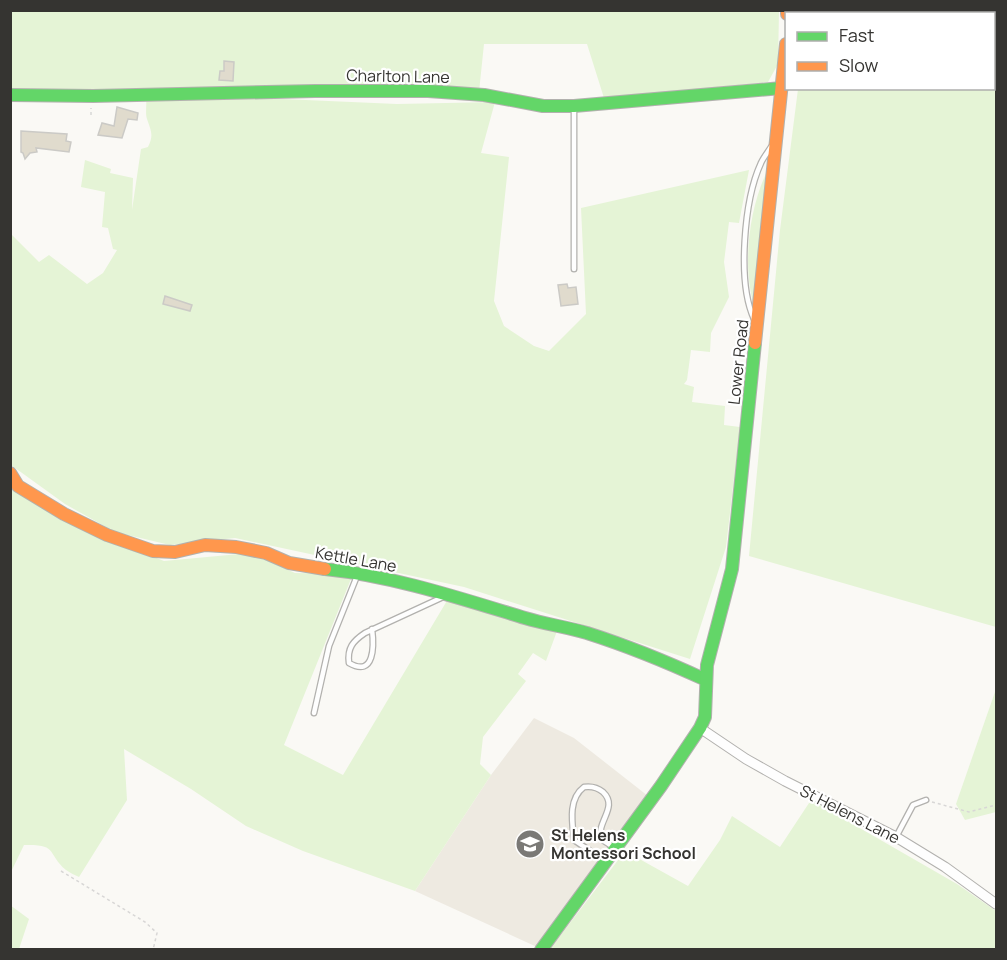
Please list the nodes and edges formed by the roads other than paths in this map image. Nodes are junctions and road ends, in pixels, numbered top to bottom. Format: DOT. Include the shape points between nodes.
graph roads {
  1 [pos="785,66"];
  2 [pos="784,89"];
  3 [pos="10,94"];
  4 [pos="574,106"];
  5 [pos="777,138"];
  6 [pos="574,269"];
  7 [pos="758,327"];
  8 [pos="10,473"];
  9 [pos="358,574"];
  10 [pos="448,594"];
  11 [pos="372,629"];
  12 [pos="706,680"];
  13 [pos="314,712"];
  14 [pos="700,728"];
  15 [pos="926,800"];
  16 [pos="896,837"];
  17 [pos="615,848"];
  18 [pos="605,861"];
  19 [pos="996,904"];
  20 [pos="541,950"];
  1 -- 2 [label="street, Lower Road"];
  2 -- 4 [label="street, Charlton Lane"];
  2 -- 5 [label="street, Lower Road"];
  3 -- 4 [label="street, Charlton Lane" via="428,91 484,95 543,106"];
  4 -- 6 [label="lane"];
  5 -- 7 [label="street, Lower Road"];
  5 -- 7 [label="lane" via="761,163 747,210 748,299"];
  7 -- 12 [label="street, Lower Road" via="732,569"];
  8 -- 9 [label="street, Kettle Lane" via="18,486 64,514 153,551 175,552 206,545 236,547 310,568"];
  9 -- 10 [label="street, Kettle Lane"];
  9 -- 13 [label="lane" via="329,646"];
  10 -- 11 [label="lane"];
  10 -- 12 [label="street, Kettle Lane" via="586,633"];
  11 -- 11 [label="lane" via="350,646 349,663 355,667 369,663 373,656"];
  12 -- 14 [label="street, Lower Road" via="705,717"];
  14 -- 16 [label="street, St Helens Lane" via="785,781"];
  14 -- 17 [label="street"];
  15 -- 16 [label="lane" via="914,805"];
  16 -- 19 [label="street, St Helens Lane"];
  17 -- 18 [label="street"];
  17 -- 18 [label="lane" via="600,834 609,807 608,797 596,788 584,787 572,811 574,840"];
  18 -- 20 [label="street"];
}
